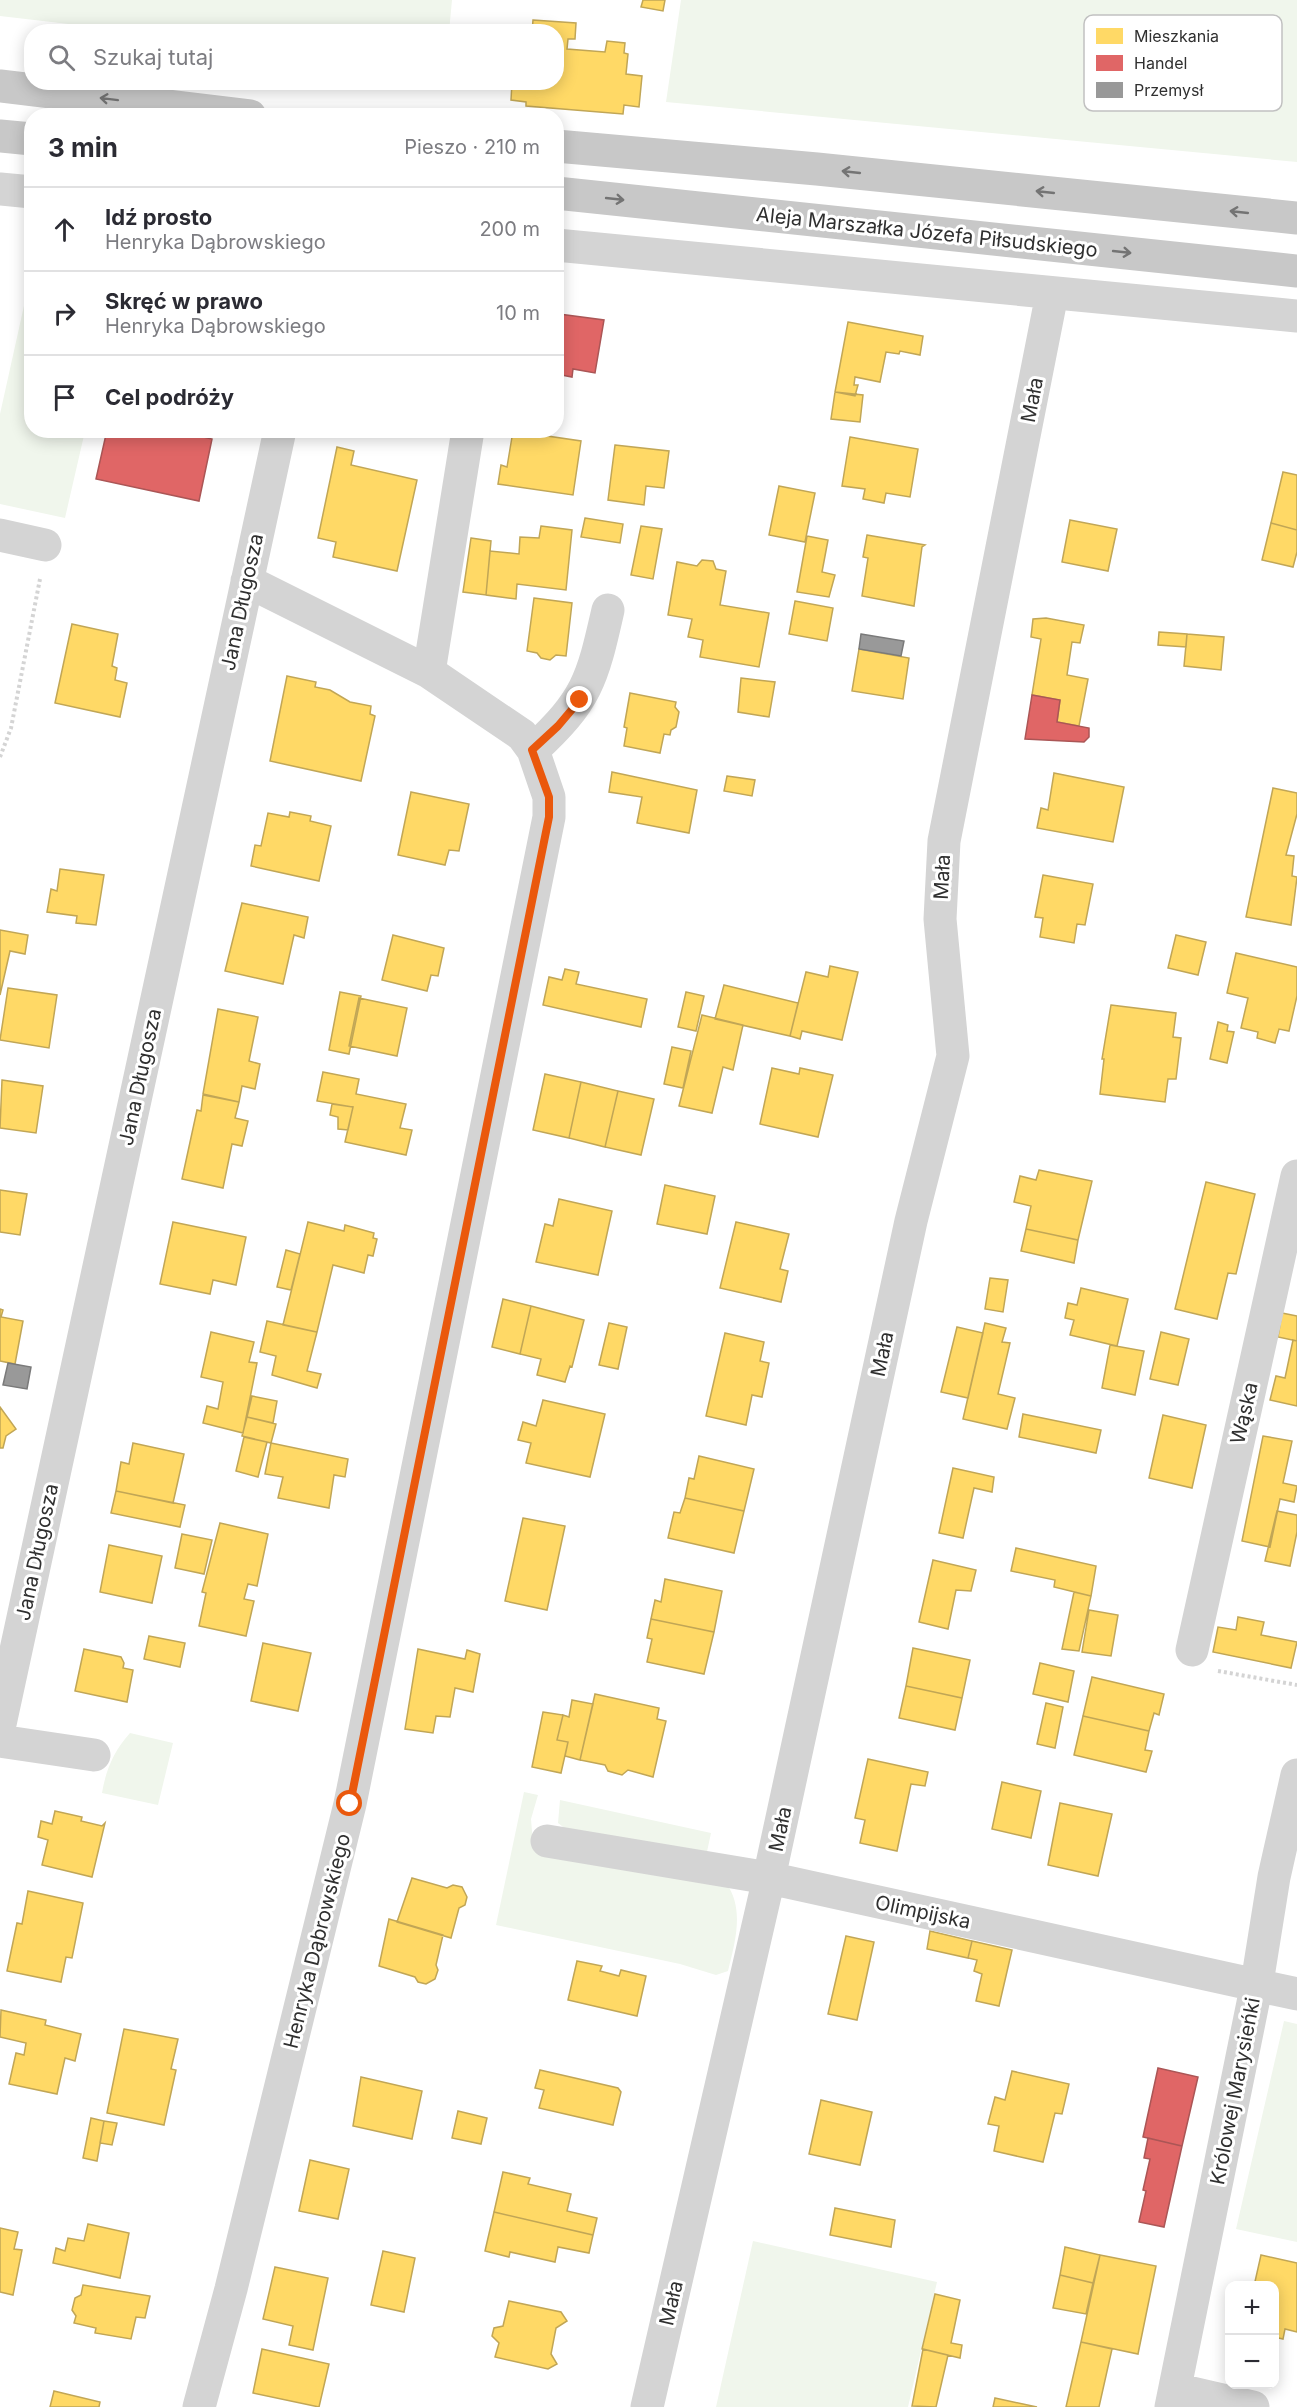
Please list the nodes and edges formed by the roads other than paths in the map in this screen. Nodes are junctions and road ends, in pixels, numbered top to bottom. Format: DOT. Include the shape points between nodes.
graph roads {
  1 [pos="0,86"];
  2 [pos="24,89"];
  3 [pos="33,90"];
  4 [pos="183,108"];
  5 [pos="0,136"];
  6 [pos="24,138"];
  7 [pos="564,147"];
  8 [pos="0,189"];
  9 [pos="24,191"];
  10 [pos="564,194"];
  11 [pos="1297,218"];
  12 [pos="564,247"];
  13 [pos="1297,271"];
  14 [pos="1052,294"];
  15 [pos="1297,316"];
  16 [pos="277,438"];
  17 [pos="467,438"];
  18 [pos="0,535"];
  19 [pos="45,545"];
  20 [pos="247,581"];
  21 [pos="608,610"];
  22 [pos="429,672"];
  23 [pos="532,750"];
  24 [pos="1297,1176"];
  25 [pos="1192,1650"];
  26 [pos="0,1724"];
  27 [pos="0,1741"];
  28 [pos="94,1755"];
  29 [pos="1297,1775"];
  30 [pos="547,1841"];
  31 [pos="769,1878"];
  32 [pos="1257,1983"];
  33 [pos="1297,1994"];
  34 [pos="1173,2398"];
  35 [pos="199,2407"];
  36 [pos="647,2407"];
  37 [pos="1253,2407"];
  2 -- 1 [label="main road, one-way"];
  4 -- 3 [label="main road, one-way"];
  5 -- 6 [label="main road"];
  11 -- 7 [label="main road, one-way"];
  8 -- 9 [label="street"];
  10 -- 13 [label="main road, Aleja Marszałka Józefa Piłsudskiego, one-way"];
  12 -- 14 [label="street"];
  14 -- 15 [label="street"];
  14 -- 31 [label="street, Mała" via="944,841 940,919 953,1056 910,1221"];
  16 -- 20 [label="street, Jana Długosza"];
  17 -- 22 [label="street"];
  18 -- 19 [label="street"];
  20 -- 22 [label="street"];
  20 -- 26 [label="street, Jana Długosza"];
  21 -- 23 [label="street" via="594,672 580,700"];
  22 -- 23 [label="street" via="522,735"];
  23 -- 35 [label="street, Henryka Dąbrowskiego" via="549,797 549,817 350,1804"];
  24 -- 25 [label="street, Wąska"];
  27 -- 28 [label="street"];
  29 -- 32 [label="street, Królowej Marysieńki" via="1274,1877"];
  30 -- 31 [label="street, Olimpijska"];
  31 -- 32 [label="street, Olimpijska"];
  31 -- 36 [label="street, Mała"];
  32 -- 33 [label="street, Olimpijska"];
  32 -- 34 [label="street, Królowej Marysieńki"];
  34 -- 37 [label="street"];
}
